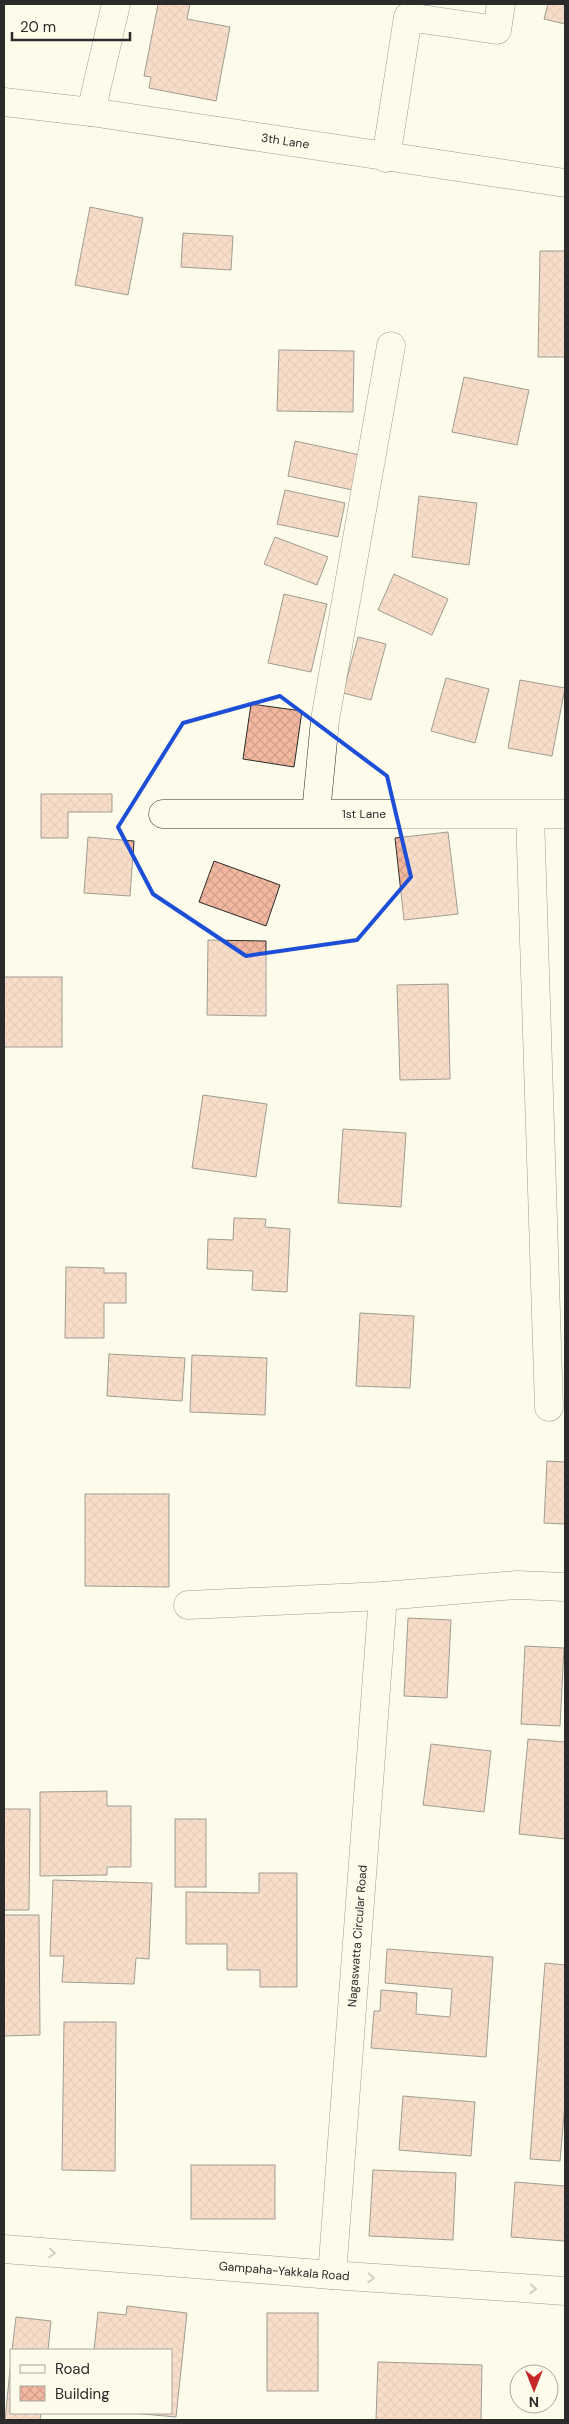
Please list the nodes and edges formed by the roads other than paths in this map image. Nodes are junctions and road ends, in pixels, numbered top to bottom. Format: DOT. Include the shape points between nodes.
graph roads {
  1 [pos="116,4"];
  2 [pos="501,4"];
  3 [pos="4,102"];
  4 [pos="91,112"];
  5 [pos="386,158"];
  6 [pos="565,183"];
  7 [pos="391,346"];
  8 [pos="316,813"];
  9 [pos="163,814"];
  10 [pos="565,814"];
  11 [pos="530,815"];
  12 [pos="548,1406"];
  13 [pos="565,1587"];
  14 [pos="383,1596"];
  15 [pos="188,1605"];
  16 [pos="4,2249"];
  17 [pos="332,2275"];
  18 [pos="565,2291"];
  1 -- 4 [label="main road"];
  2 -- 5 [label="main road" via="497,30 408,17"];
  3 -- 4 [label="main road, 3th Lane"];
  4 -- 5 [label="main road, 3th Lane"];
  5 -- 6 [label="main road, 3th Lane"];
  7 -- 8 [label="main road" via="325,720"];
  8 -- 9 [label="main road, 1st Lane"];
  8 -- 11 [label="main road, 1st Lane"];
  10 -- 11 [label="main road, 1st Lane"];
  11 -- 12 [label="main road"];
  13 -- 14 [label="main road" via="517,1585"];
  14 -- 15 [label="main road"];
  14 -- 17 [label="main road, Nagaswatta Circular Road"];
  16 -- 17 [label="main road, Gampaha-Yakkala Road, one-way"];
  17 -- 18 [label="main road, Gampaha-Yakkala Road, one-way"];
}
